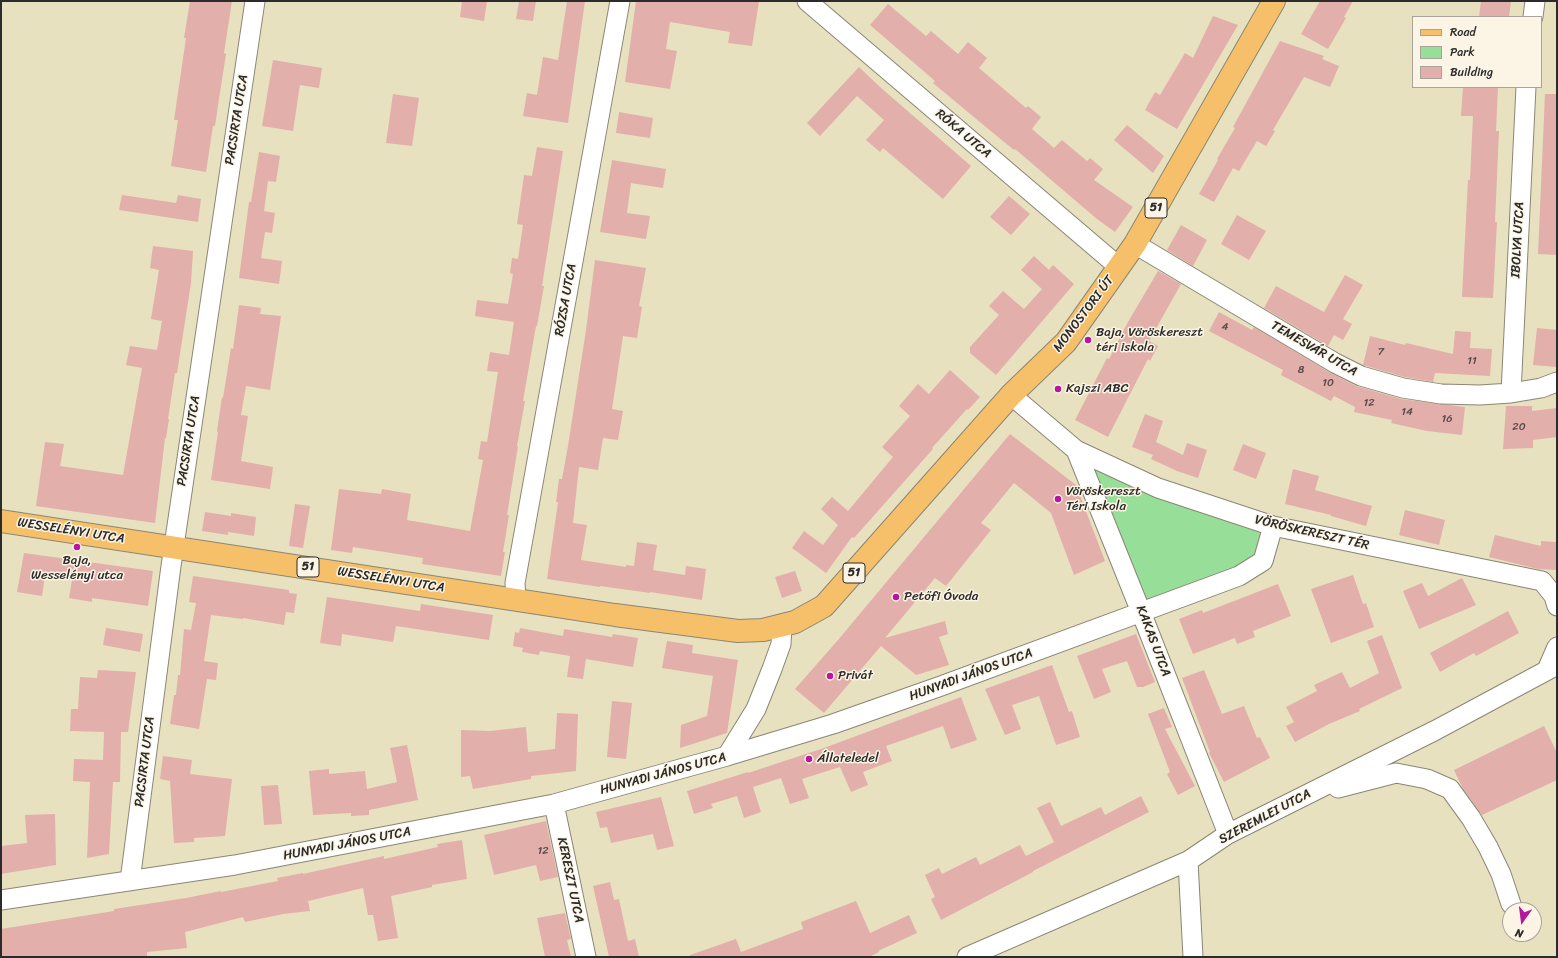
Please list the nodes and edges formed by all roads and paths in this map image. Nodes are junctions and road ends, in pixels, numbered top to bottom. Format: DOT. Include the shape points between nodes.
graph roads {
  1 [pos="255,1"];
  2 [pos="620,1"];
  3 [pos="807,1"];
  4 [pos="1274,1"];
  5 [pos="1535,1"];
  6 [pos="1533,16"];
  7 [pos="1526,88"];
  8 [pos="1136,244"];
  9 [pos="1119,267"];
  10 [pos="1557,382"];
  11 [pos="1511,393"];
  12 [pos="1012,395"];
  13 [pos="1076,450"];
  14 [pos="1,520"];
  15 [pos="1272,526"];
  16 [pos="174,547"];
  17 [pos="1549,582"];
  18 [pos="516,599"];
  19 [pos="1557,606"];
  20 [pos="1141,612"];
  21 [pos="782,626"];
  22 [pos="1557,647"];
  23 [pos="1552,668"];
  24 [pos="727,756"];
  25 [pos="1304,797"];
  26 [pos="554,804"];
  27 [pos="1228,834"];
  28 [pos="1188,861"];
  29 [pos="130,881"];
  30 [pos="1,900"];
  31 [pos="1510,902"];
  32 [pos="586,957"];
  33 [pos="967,957"];
  34 [pos="1193,957"];
  1 -- 16 [label="street, PACSIRTA UTCA"];
  2 -- 18 [label="street, RÓZSA UTCA" via="516,582"];
  3 -- 9 [label="street, RÓKA UTCA"];
  4 -- 8 [label="main road, MONOSTORI ÚT / 51"];
  5 -- 6 [label="street"];
  7 -- 11 [label="street, IBOLYA UTCA"];
  8 -- 9 [label="main road, MONOSTORI ÚT / 51"];
  8 -- 11 [label="street, TEMESVÁR UTCA" via="1361,376 1403,388 1440,394"];
  9 -- 12 [label="main road, MONOSTORI ÚT / 51" via="1066,342"];
  10 -- 11 [label="street, TEMESVÁR UTCA" via="1541,388"];
  12 -- 13 [label="street, VÖRÖSKERESZT TÉR"];
  12 -- 21 [label="main road, MONOSTORI ÚT / 51" via="824,606 796,622"];
  13 -- 15 [label="street, VÖRÖSKERESZT TÉR" via="1158,488"];
  13 -- 20 [label="street, KAKAS UTCA"];
  14 -- 16 [label="main road, WESSELÉNYI UTCA / 51"];
  15 -- 17 [label="street, VÖRÖSKERESZT TÉR"];
  15 -- 20 [label="street, HUNYADI JÁNOS UTCA" via="1263,561 1239,576"];
  16 -- 18 [label="main road, WESSELÉNYI UTCA / 51"];
  16 -- 29 [label="street, PACSIRTA UTCA"];
  17 -- 19 [label="street, VÖRÖSKERESZT TÉR"];
  18 -- 21 [label="main road, WESSELÉNYI UTCA / 51" via="738,631"];
  20 -- 24 [label="street, HUNYADI JÁNOS UTCA" via="840,722"];
  20 -- 27 [label="street, KAKAS UTCA"];
  21 -- 24 [label="street" via="781,644 756,710"];
  22 -- 23 [label="street"];
  23 -- 25 [label="street, SZEREMLEI UTCA"];
  24 -- 26 [label="street, HUNYADI JÁNOS UTCA"];
  25 -- 27 [label="street, SZEREMLEI UTCA"];
  25 -- 31 [label="street" via="1396,773 1427,779 1450,789 1488,847"];
  26 -- 29 [label="street, HUNYADI JÁNOS UTCA" via="235,865"];
  26 -- 32 [label="street, KERESZT UTCA"];
  27 -- 28 [label="street, SZEREMLEI UTCA"];
  28 -- 33 [label="street, SZEREMLEI UTCA"];
  28 -- 34 [label="street"];
  29 -- 30 [label="street, HUNYADI JÁNOS UTCA"];
}
